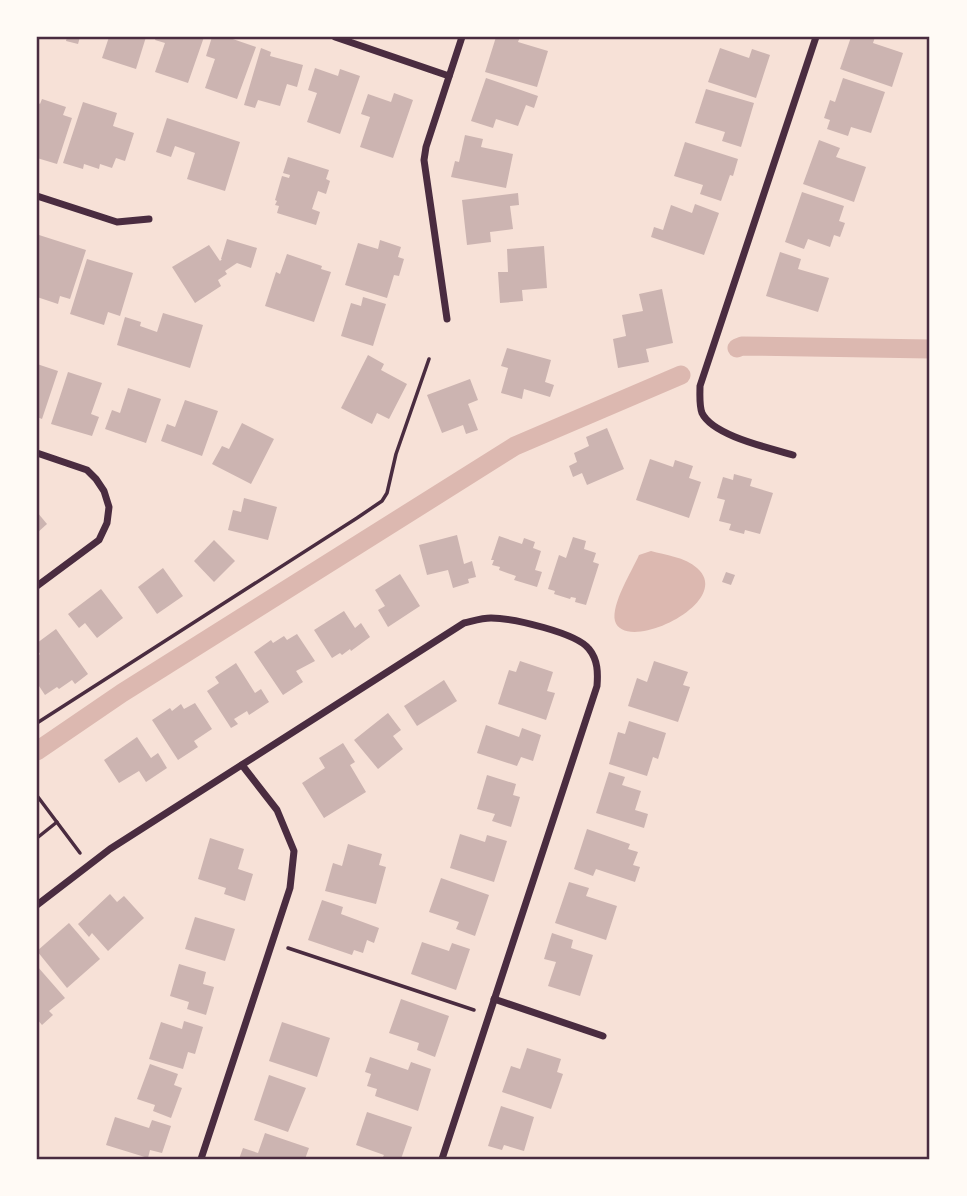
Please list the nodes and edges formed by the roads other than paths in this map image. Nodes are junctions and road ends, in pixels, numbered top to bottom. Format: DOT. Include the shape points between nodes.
graph roads {
  1 [pos="335,37"];
  2 [pos="462,37"];
  3 [pos="816,37"];
  4 [pos="449,76"];
  5 [pos="37,196"];
  6 [pos="149,219"];
  7 [pos="447,319"];
  8 [pos="37,453"];
  9 [pos="793,455"];
  10 [pos="37,586"];
  11 [pos="242,765"];
  12 [pos="37,905"];
  13 [pos="494,999"];
  14 [pos="603,1036"];
  15 [pos="201,1159"];
  16 [pos="442,1159"];
  1 -- 4 [label="street"];
  2 -- 4 [label="street"];
  3 -- 9 [label="street" via="699,400 713,426"];
  4 -- 7 [label="street" via="424,160"];
  5 -- 6 [label="street" via="117,222"];
  8 -- 10 [label="street" via="87,470 104,491 108,507 99,540"];
  11 -- 12 [label="street" via="110,849"];
  11 -- 13 [label="street" via="464,623 488,618 515,620 588,647 598,671 597,686"];
  11 -- 15 [label="street" via="277,810 294,851 293,863 290,888"];
  13 -- 14 [label="street"];
  13 -- 16 [label="street"];
}
